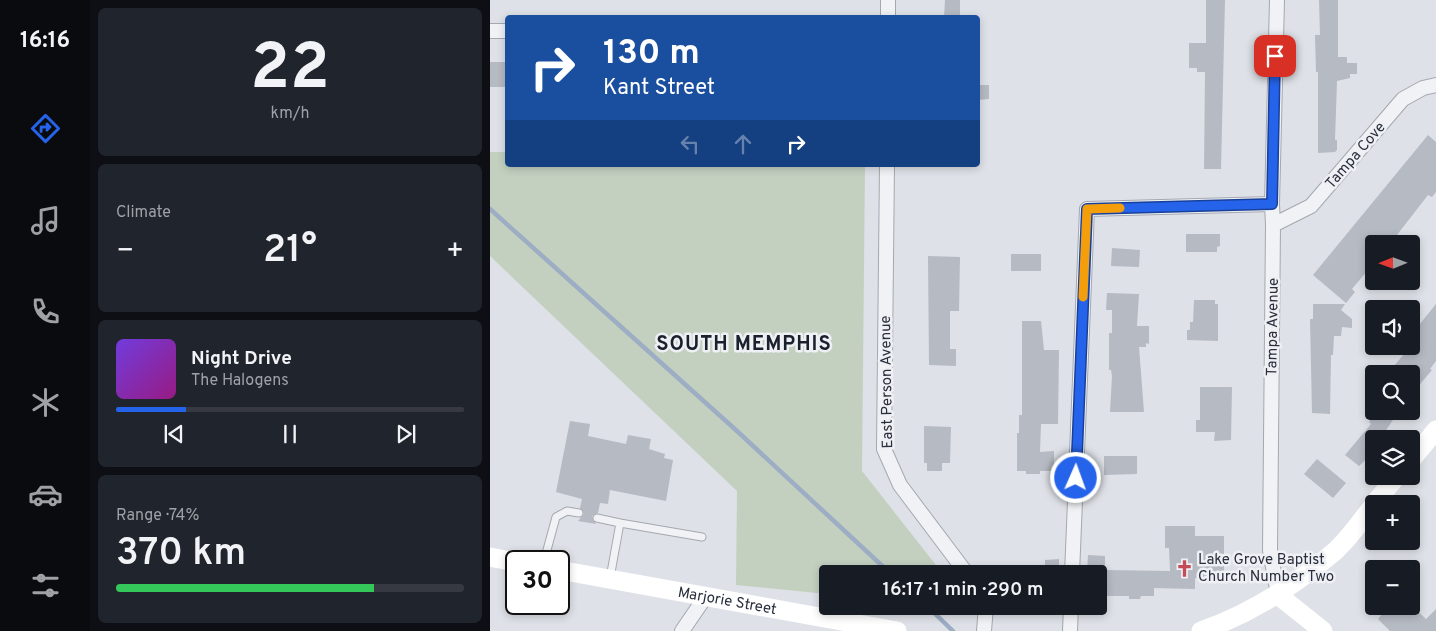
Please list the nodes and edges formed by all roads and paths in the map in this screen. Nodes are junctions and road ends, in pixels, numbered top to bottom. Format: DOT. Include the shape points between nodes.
graph roads {
  1 [pos="888,0"];
  2 [pos="1277,0"];
  3 [pos="888,15"];
  4 [pos="490,31"];
  5 [pos="505,31"];
  6 [pos="1436,85"];
  7 [pos="887,167"];
  8 [pos="1272,204"];
  9 [pos="1273,225"];
  10 [pos="1436,430"];
  11 [pos="1420,449"];
  12 [pos="1390,485"];
  13 [pos="1381,495"];
  14 [pos="579,513"];
  15 [pos="1365,515"];
  16 [pos="597,518"];
  17 [pos="620,523"];
  18 [pos="702,537"];
  19 [pos="547,550"];
  20 [pos="490,557"];
  21 [pos="505,560"];
  22 [pos="960,565"];
  23 [pos="1072,565"];
  24 [pos="570,572"];
  25 [pos="610,579"];
  26 [pos="1278,595"];
  27 [pos="706,596"];
  28 [pos="987,615"];
  29 [pos="1071,615"];
  30 [pos="890,630"];
  31 [pos="682,631"];
  32 [pos="984,631"];
  33 [pos="1070,631"];
  34 [pos="1201,631"];
  35 [pos="1323,631"];
  1 -- 3 [label="street"];
  2 -- 8 [label="street, Tampa Avenue"];
  4 -- 5 [label="street"];
  6 -- 9 [label="street, Tampa Cove" via="1403,99 1312,206"];
  7 -- 22 [label="street, East Person Avenue" via="884,449 900,485"];
  8 -- 9 [label="street, Tampa Avenue"];
  8 -- 23 [label="street" via="1087,209"];
  9 -- 26 [label="street, Tampa Avenue" via="1270,550"];
  10 -- 11 [label="street"];
  12 -- 13 [label="street"];
  14 -- 19 [label="lane" via="567,511 556,517"];
  15 -- 26 [label="street" via="1335,551"];
  16 -- 17 [label="lane"];
  17 -- 18 [label="lane"];
  17 -- 25 [label="lane"];
  20 -- 21 [label="street"];
  24 -- 25 [label="street, Marjorie Street"];
  25 -- 27 [label="street, Marjorie Street"];
  26 -- 34 [label="street"];
  26 -- 35 [label="street"];
  27 -- 30 [label="street, Marjorie Street"];
  27 -- 31 [label="street"];
  28 -- 32 [label="street"];
  29 -- 33 [label="street"];
}
